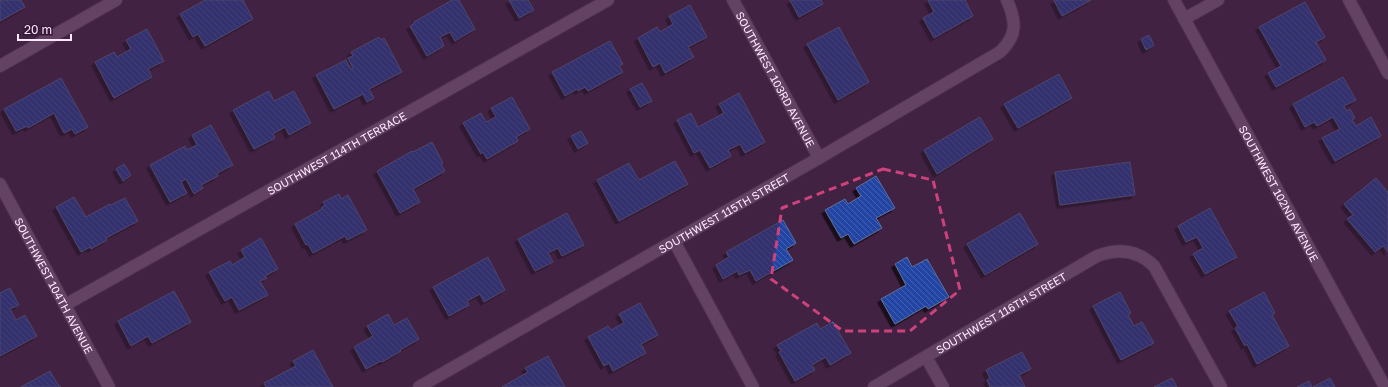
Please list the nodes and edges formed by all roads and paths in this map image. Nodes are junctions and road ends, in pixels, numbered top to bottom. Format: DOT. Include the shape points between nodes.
graph roads {
  1 [pos="116,0"];
  2 [pos="608,0"];
  3 [pos="733,0"];
  4 [pos="1007,0"];
  5 [pos="1174,0"];
  6 [pos="1218,0"];
  7 [pos="1349,0"];
  8 [pos="1184,19"];
  9 [pos="0,66"];
  10 [pos="1388,73"];
  11 [pos="819,158"];
  12 [pos="0,184"];
  13 [pos="674,241"];
  14 [pos="65,305"];
  15 [pos="926,357"];
  16 [pos="109,387"];
  17 [pos="419,387"];
  18 [pos="753,387"];
  19 [pos="874,387"];
  20 [pos="943,387"];
  21 [pos="1221,387"];
  22 [pos="1385,387"];
  1 -- 9 [label="street"];
  2 -- 14 [label="street, SOUTHWEST 114TH TERRACE"];
  3 -- 11 [label="street, SOUTHWEST 103RD AVENUE"];
  4 -- 11 [label="street, SOUTHWEST 115TH STREET" via="1015,26 1013,36 1000,52"];
  5 -- 8 [label="street, SOUTHWEST 102ND AVENUE"];
  6 -- 8 [label="street"];
  7 -- 10 [label="street"];
  8 -- 22 [label="street, SOUTHWEST 102ND AVENUE"];
  11 -- 13 [label="street, SOUTHWEST 115TH STREET"];
  12 -- 14 [label="street, SOUTHWEST 104TH AVENUE"];
  13 -- 17 [label="street, SOUTHWEST 115TH STREET"];
  13 -- 18 [label="street"];
  14 -- 16 [label="street, SOUTHWEST 104TH AVENUE"];
  15 -- 19 [label="street, SOUTHWEST 116TH STREET"];
  15 -- 20 [label="street"];
  15 -- 21 [label="street, SOUTHWEST 116TH STREET" via="1097,256 1115,251 1132,252 1154,266"];
}
